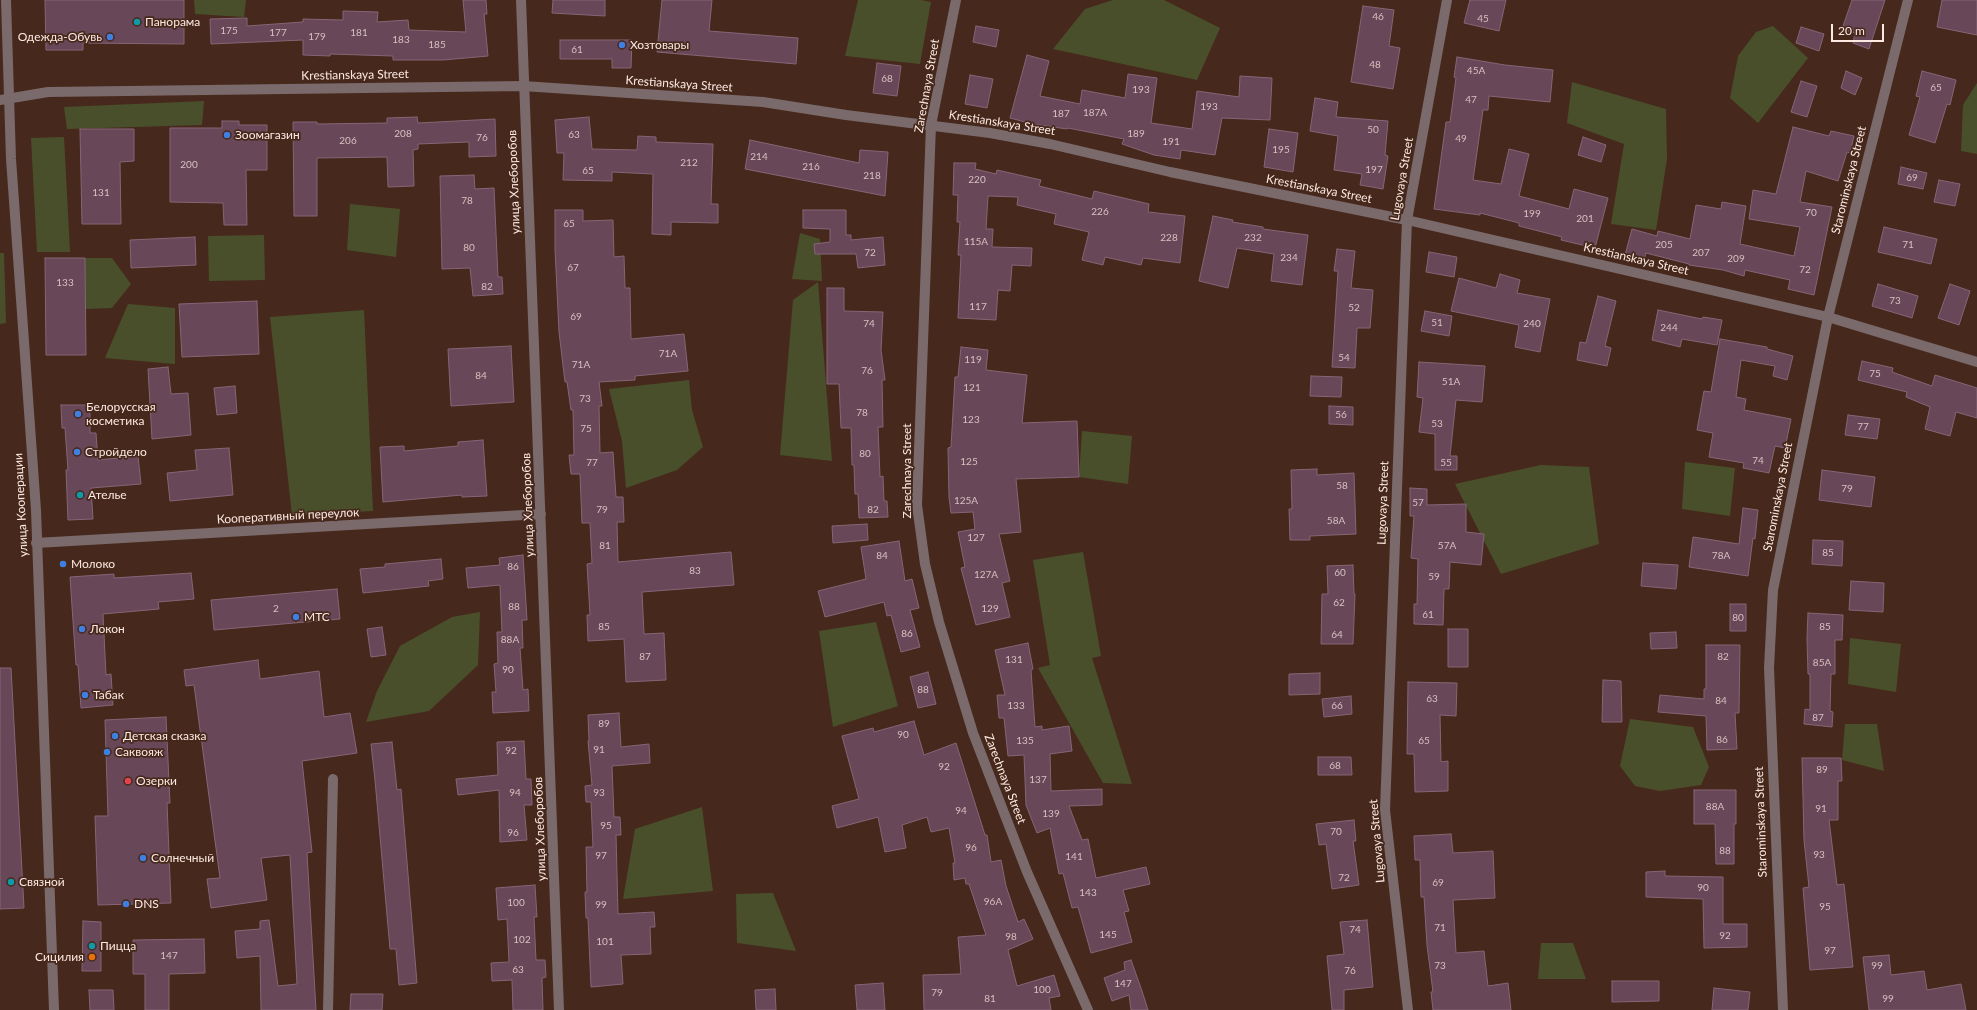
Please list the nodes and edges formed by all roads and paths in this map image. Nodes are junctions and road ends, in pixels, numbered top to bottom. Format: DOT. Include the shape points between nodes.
graph roads {
  1 [pos="6,0"];
  2 [pos="521,0"];
  3 [pos="956,0"];
  4 [pos="1447,0"];
  5 [pos="1908,0"];
  6 [pos="523,86"];
  7 [pos="5,99"];
  8 [pos="931,125"];
  9 [pos="1407,220"];
  10 [pos="1828,317"];
  11 [pos="1977,362"];
  12 [pos="541,514"];
  13 [pos="36,543"];
  14 [pos="333,779"];
  15 [pos="54,1010"];
  16 [pos="328,1010"];
  17 [pos="560,1010"];
  18 [pos="1088,1010"];
  19 [pos="1408,1010"];
  20 [pos="1783,1010"];
  1 -- 7 [label="street, улица Кооперации"];
  2 -- 6 [label="street, улица Хлеборобов"];
  3 -- 8 [label="street, Zarechnaya Street"];
  4 -- 9 [label="street, Lugovaya Street"];
  5 -- 10 [label="street, Starominskaya Street"];
  6 -- 7 [label="street, Krestianskaya Street" via="48,92"];
  6 -- 8 [label="street, Krestianskaya Street" via="763,102"];
  6 -- 12 [label="street, улица Хлеборобов"];
  7 -- 13 [label="street, улица Кооперации" via="12,159 36,510"];
  8 -- 9 [label="street, Krestianskaya Street" via="1050,144 1170,172"];
  8 -- 18 [label="street, Zarechnaya Street" via="917,505 925,564 939,622 974,732 1027,872"];
  9 -- 10 [label="street, Krestianskaya Street"];
  9 -- 19 [label="street, Lugovaya Street" via="1385,810"];
  10 -- 11 [label="street, Krestianskaya Street"];
  10 -- 20 [label="street, Starominskaya Street" via="1773,590 1769,668"];
  12 -- 13 [label="street, Кооперативный переулок"];
  12 -- 17 [label="street, улица Хлеборобов"];
  13 -- 15 [label="street, улица Кооперации"];
  14 -- 16 [label="street"];
}
